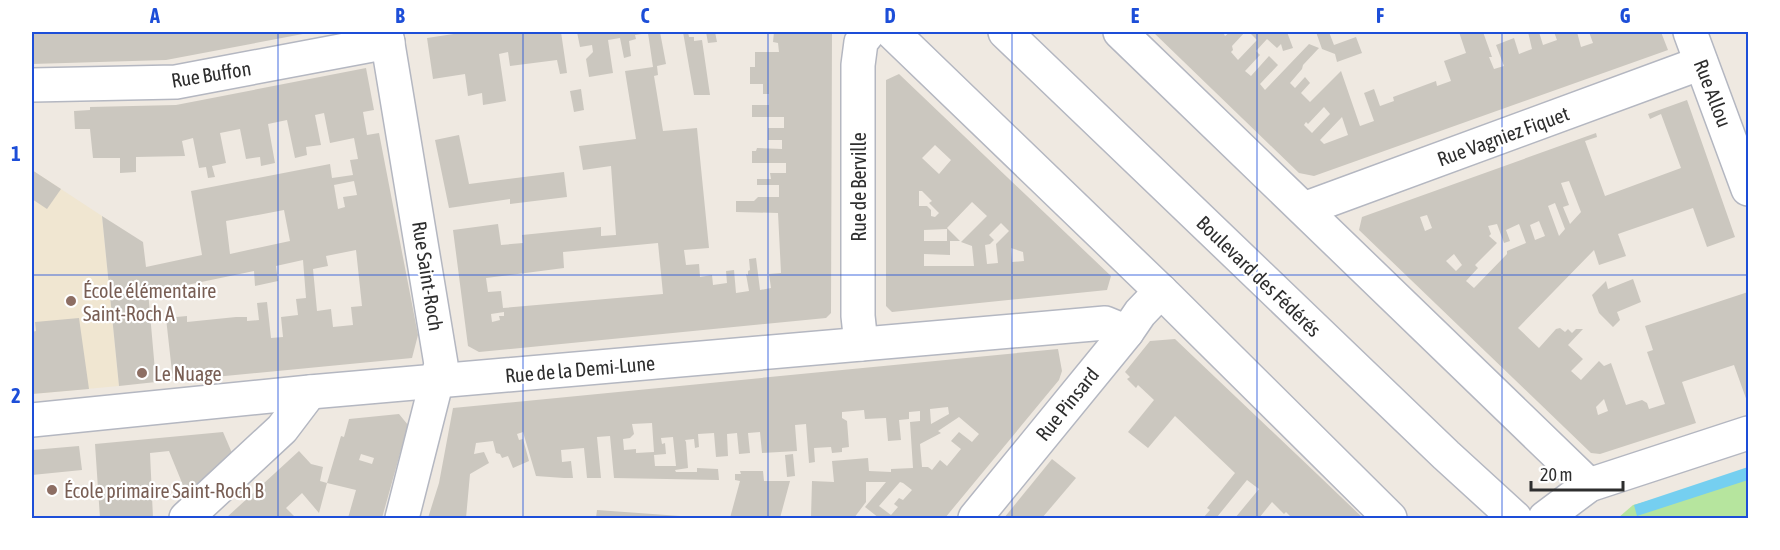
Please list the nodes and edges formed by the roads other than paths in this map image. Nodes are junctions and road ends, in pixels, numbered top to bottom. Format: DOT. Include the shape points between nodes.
graph roads {
  1 [pos="869,32"];
  2 [pos="892,32"];
  3 [pos="1005,32"];
  4 [pos="1120,32"];
  5 [pos="1690,32"];
  6 [pos="387,37"];
  7 [pos="1701,63"];
  8 [pos="32,85"];
  9 [pos="1749,189"];
  10 [pos="1304,209"];
  11 [pos="1161,291"];
  12 [pos="1127,332"];
  13 [pos="861,345"];
  14 [pos="437,381"];
  15 [pos="310,392"];
  16 [pos="32,420"];
  17 [pos="1749,433"];
  18 [pos="1589,485"];
  19 [pos="186,519"];
  20 [pos="402,519"];
  21 [pos="975,519"];
  22 [pos="1390,519"];
  23 [pos="1515,519"];
  24 [pos="1545,519"];
  1 -- 13 [label="street, Rue de Berville" via="861,42 858,65"];
  2 -- 11 [label="street"];
  3 -- 23 [label="street, Boulevard des Fédérés"];
  4 -- 10 [label="street"];
  5 -- 7 [label="street, Rue Allou"];
  6 -- 8 [label="street, Rue Buffon" via="176,82"];
  6 -- 14 [label="street, Rue Saint-Roch" via="441,356"];
  7 -- 9 [label="street, Rue Allou"];
  7 -- 10 [label="street, Rue Vagniez Fiquet"];
  10 -- 18 [label="street"];
  11 -- 12 [label="street, Rue Pinsard"];
  11 -- 22 [label="street"];
  12 -- 13 [label="street, Rue de la Demi-Lune" via="1105,323"];
  12 -- 21 [label="street, Rue Pinsard"];
  13 -- 14 [label="street, Rue de la Demi-Lune"];
  14 -- 15 [label="street, Rue de la Demi-Lune"];
  14 -- 20 [label="street, Rue Saint-Roch"];
  15 -- 16 [label="street, Rue de la Demi-Lune"];
  15 -- 19 [label="street" via="282,429"];
  17 -- 18 [label="street"];
  18 -- 24 [label="street"];
}
